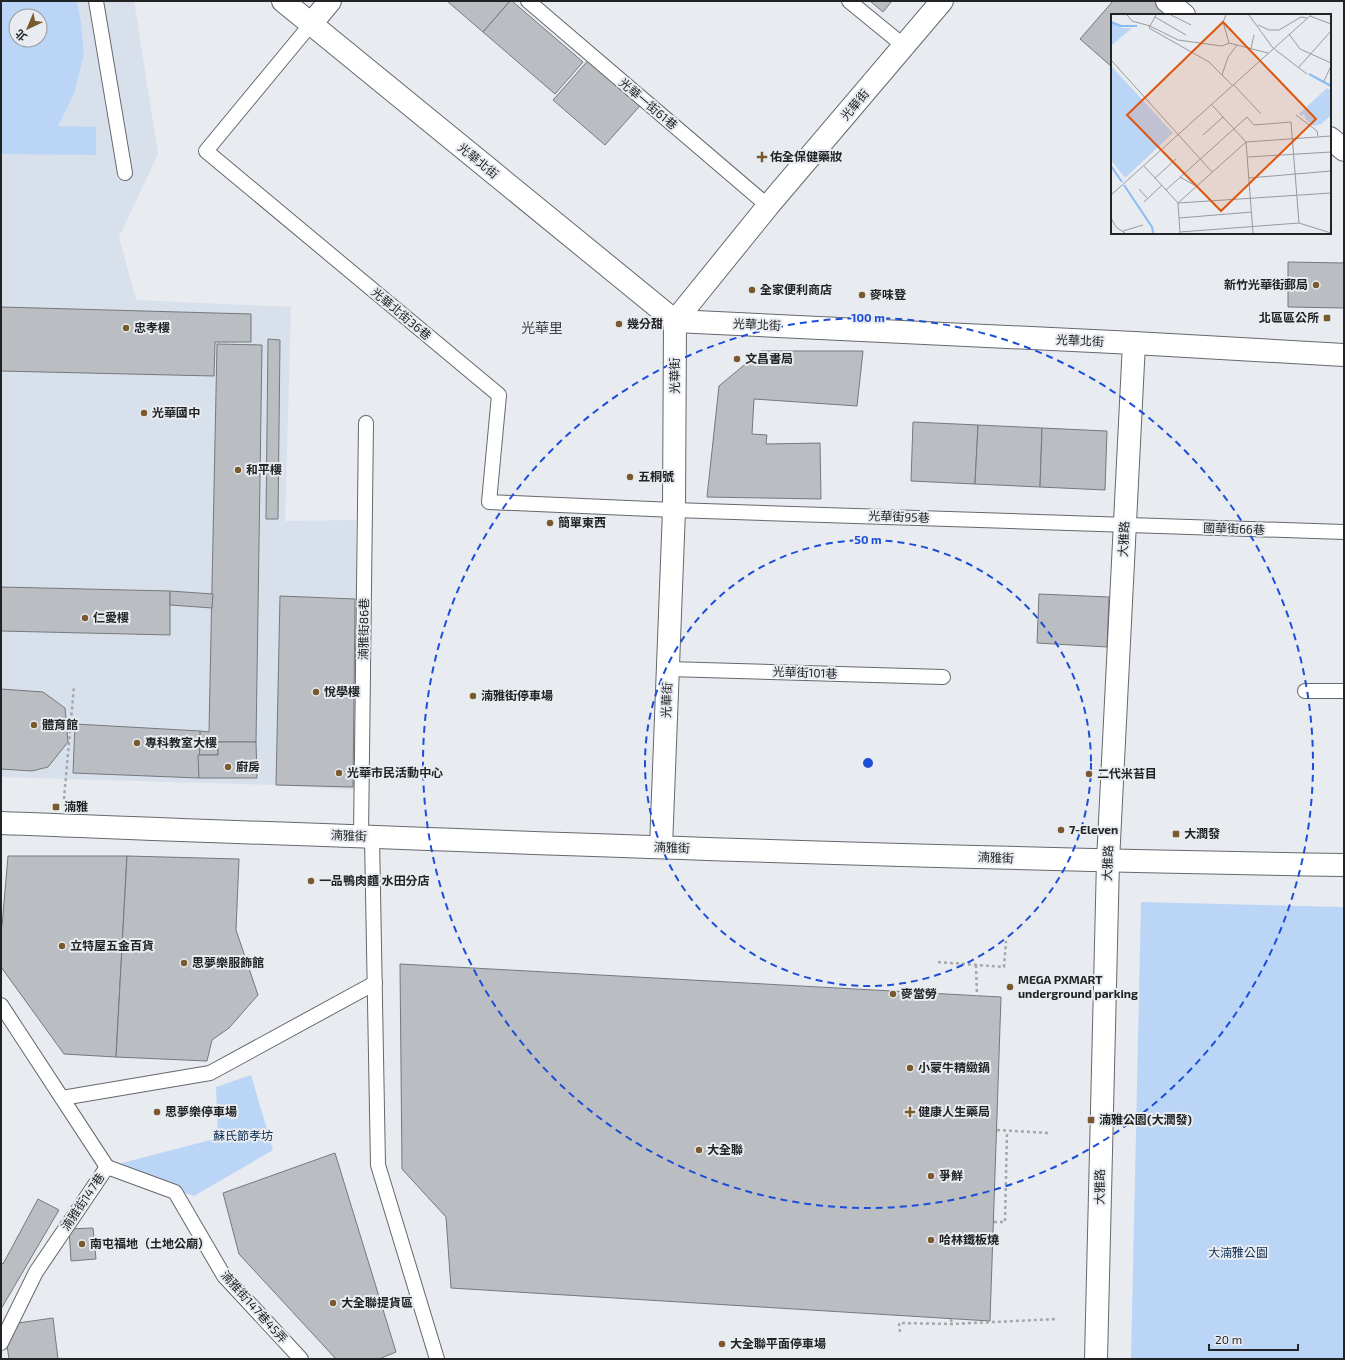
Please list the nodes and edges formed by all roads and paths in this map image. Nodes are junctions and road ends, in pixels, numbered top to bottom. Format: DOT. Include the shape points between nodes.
graph roads {
  1 [pos="96,1"];
  2 [pos="283,1"];
  3 [pos="330,1"];
  4 [pos="528,1"];
  5 [pos="849,1"];
  6 [pos="942,1"];
  7 [pos="1167,1"];
  8 [pos="1183,14"];
  9 [pos="311,24"];
  10 [pos="904,46"];
  11 [pos="1331,139"];
  12 [pos="1344,150"];
  13 [pos="125,173"];
  14 [pos="768,206"];
  15 [pos="675,321"];
  16 [pos="1134,343"];
  17 [pos="1344,356"];
  18 [pos="366,422"];
  19 [pos="674,510"];
  20 [pos="1125,525"];
  21 [pos="1344,532"];
  22 [pos="668,669"];
  23 [pos="943,677"];
  24 [pos="74,686"];
  25 [pos="1305,691"];
  26 [pos="1344,692"];
  27 [pos="1,823"];
  28 [pos="65,826"];
  29 [pos="366,837"];
  30 [pos="661,847"];
  31 [pos="1108,861"];
  32 [pos="1344,865"];
  33 [pos="1006,941"];
  34 [pos="938,962"];
  35 [pos="976,965"];
  36 [pos="375,983"];
  37 [pos="977,996"];
  38 [pos="1,1005"];
  39 [pos="62,1098"];
  40 [pos="997,1130"];
  41 [pos="1007,1131"];
  42 [pos="1048,1133"];
  43 [pos="107,1167"];
  44 [pos="994,1222"];
  45 [pos="951,1319"];
  46 [pos="1057,1319"];
  47 [pos="952,1324"];
  48 [pos="900,1332"];
  49 [pos="1,1343"];
  50 [pos="432,1357"];
  51 [pos="300,1359"];
  52 [pos="1096,1359"];
  1 -- 13 [label="lane"];
  2 -- 9 [label="street, 光華北街"];
  3 -- 9 [label="street"];
  4 -- 14 [label="lane, 光華一街61巷"];
  5 -- 10 [label="lane"];
  6 -- 10 [label="street, 光華街"];
  7 -- 8 [label="street"];
  9 -- 15 [label="street, 光華北街"];
  9 -- 19 [label="lane, 光華北街36巷" via="206,151 499,395 489,502"];
  10 -- 14 [label="street, 光華街"];
  11 -- 12 [label="street"];
  14 -- 15 [label="street, 光華街"];
  15 -- 16 [label="street, 光華北街"];
  15 -- 19 [label="street, 光華街"];
  16 -- 17 [label="street, 光華北街"];
  16 -- 20 [label="street, 大雅路"];
  18 -- 29 [label="lane, 湳雅街86巷"];
  19 -- 20 [label="lane, 光華街95巷"];
  19 -- 22 [label="street, 光華街"];
  20 -- 21 [label="lane, 國華街66巷"];
  20 -- 31 [label="street, 大雅路"];
  22 -- 23 [label="lane, 光華街101巷"];
  22 -- 30 [label="street, 光華街"];
  24 -- 28 [label="path" via="64,801"];
  25 -- 26 [label="lane"];
  27 -- 28 [label="street, 湳雅街"];
  28 -- 29 [label="street, 湳雅街"];
  29 -- 30 [label="street, 湳雅街"];
  29 -- 36 [label="lane, 湳雅街86巷"];
  30 -- 31 [label="street, 湳雅街"];
  31 -- 32 [label="street, 湳雅街"];
  31 -- 52 [label="street, 大雅路"];
  33 -- 35 [label="path" via="1004,967"];
  34 -- 35 [label="path"];
  35 -- 37 [label="path"];
  36 -- 39 [label="lane" via="210,1073"];
  36 -- 50 [label="lane, 湳雅街86巷" via="378,1165"];
  38 -- 39 [label="lane, 湳雅街147巷"];
  39 -- 43 [label="lane, 湳雅街147巷"];
  40 -- 41 [label="path"];
  41 -- 42 [label="path"];
  41 -- 44 [label="path" via="1005,1222"];
  43 -- 49 [label="lane, 湳雅街147巷" via="36,1272"];
  43 -- 51 [label="lane, 湳雅街147巷45弄" via="174,1192 224,1276"];
  45 -- 47 [label="path"];
  46 -- 47 [label="path"];
  47 -- 48 [label="path" via="899,1323"];
}
